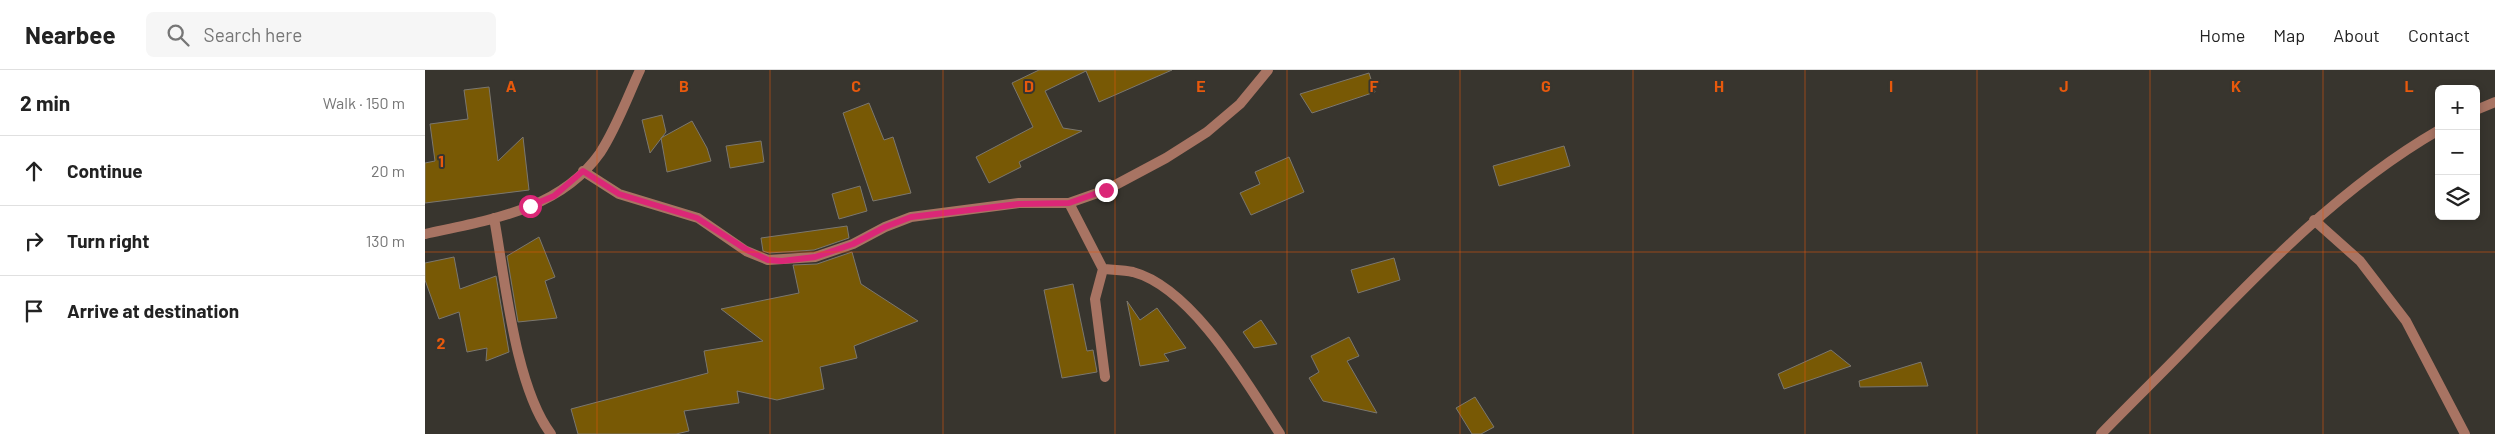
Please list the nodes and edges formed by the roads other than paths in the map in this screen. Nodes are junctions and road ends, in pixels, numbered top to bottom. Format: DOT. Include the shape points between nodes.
graph roads {
  1 [pos="640,70"];
  2 [pos="1268,70"];
  3 [pos="2495,102"];
  4 [pos="2480,108"];
  5 [pos="2435,132"];
  6 [pos="583,171"];
  7 [pos="1069,203"];
  8 [pos="494,218"];
  9 [pos="2314,220"];
  10 [pos="425,234"];
  11 [pos="1103,269"];
  12 [pos="1105,377"];
  13 [pos="551,434"];
  14 [pos="1280,434"];
  15 [pos="2101,434"];
  16 [pos="2465,434"];
  1 -- 6 [label="street" via="601,151"];
  2 -- 7 [label="street" via="1240,104 1207,132 1106,190"];
  3 -- 4 [label="street"];
  5 -- 9 [label="street" via="2405,150"];
  6 -- 7 [label="street" via="619,194 697,218 768,260 815,257 853,244 911,217 1019,204"];
  6 -- 8 [label="street" via="554,196"];
  7 -- 11 [label="street"];
  8 -- 10 [label="street"];
  8 -- 13 [label="street" via="527,382 543,423"];
  9 -- 15 [label="street"];
  9 -- 16 [label="street" via="2360,261 2406,321"];
  11 -- 12 [label="street" via="1095,298"];
  11 -- 14 [label="street" via="1134,272 1182,300 1219,345"];
}
